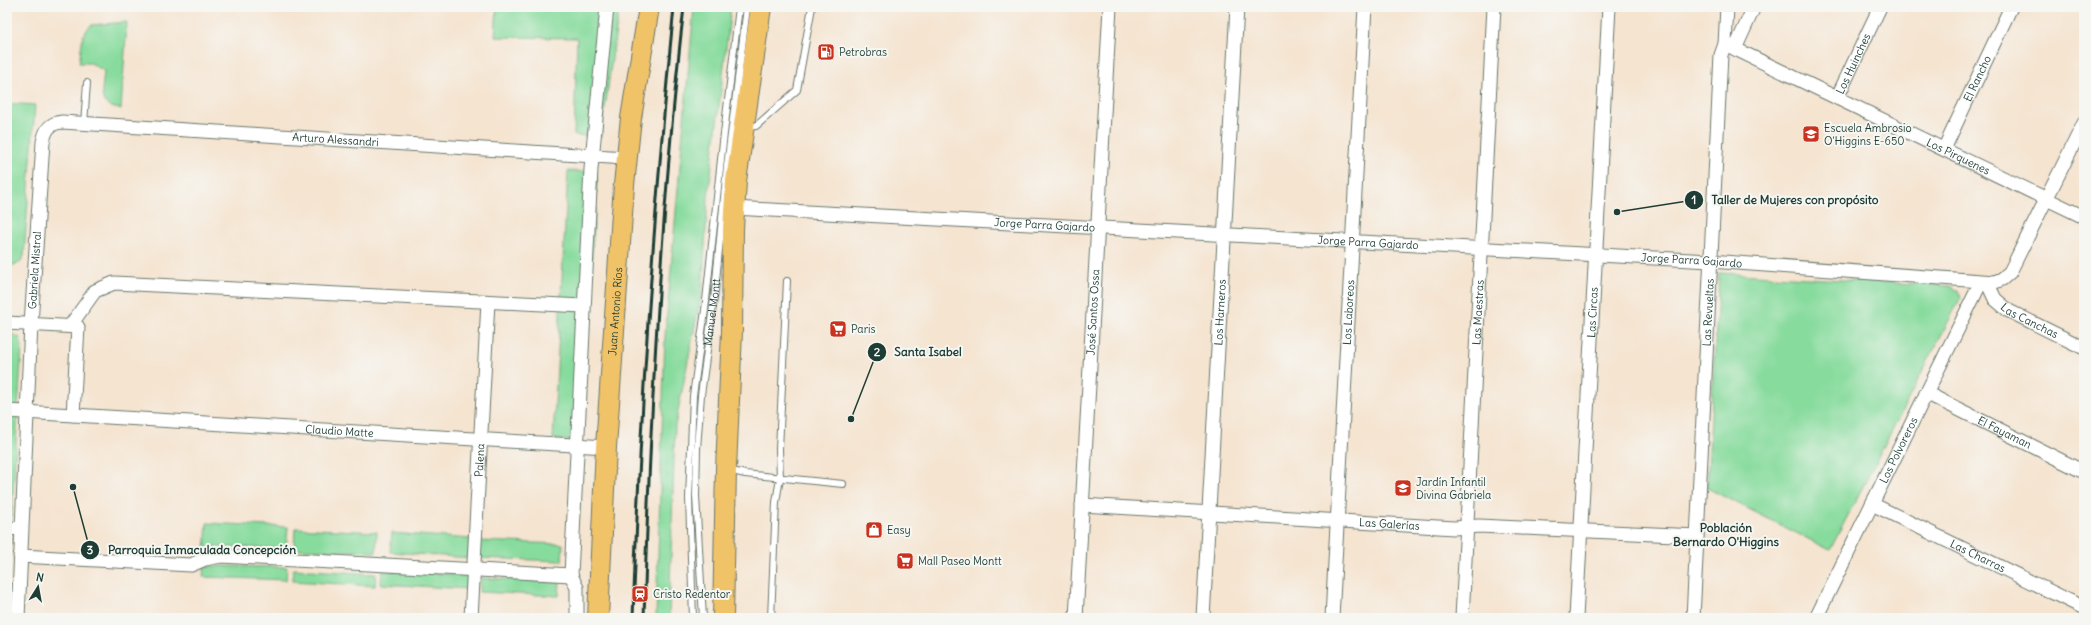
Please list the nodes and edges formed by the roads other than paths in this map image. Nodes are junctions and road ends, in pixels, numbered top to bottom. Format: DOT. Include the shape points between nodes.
graph roads {
  1 [pos="607,7"];
  2 [pos="649,7"];
  3 [pos="739,7"];
  4 [pos="747,7"];
  5 [pos="761,7"];
  6 [pos="812,7"];
  7 [pos="1110,7"];
  8 [pos="1236,7"];
  9 [pos="1365,7"];
  10 [pos="1494,7"];
  11 [pos="1609,7"];
  12 [pos="1727,7"];
  13 [pos="1754,7"];
  14 [pos="1880,7"];
  15 [pos="2011,7"];
  16 [pos="1730,46"];
  17 [pos="87,83"];
  18 [pos="1837,98"];
  19 [pos="2084,123"];
  20 [pos="84,124"];
  21 [pos="744,127"];
  22 [pos="47,129"];
  23 [pos="1944,149"];
  24 [pos="593,155"];
  25 [pos="626,158"];
  26 [pos="2047,199"];
  27 [pos="734,208"];
  28 [pos="2084,217"];
  29 [pos="1098,228"];
  30 [pos="1224,235"];
  31 [pos="1352,242"];
  32 [pos="1481,249"];
  33 [pos="1596,255"];
  34 [pos="1710,261"];
  35 [pos="787,281"];
  36 [pos="1984,282"];
  37 [pos="488,302"];
  38 [pos="583,306"];
  39 [pos="7,323"];
  40 [pos="32,324"];
  41 [pos="74,327"];
  42 [pos="2084,348"];
  43 [pos="1926,393"];
  44 [pos="7,411"];
  45 [pos="27,412"];
  46 [pos="73,415"];
  47 [pos="481,440"];
  48 [pos="577,445"];
  49 [pos="606,447"];
  50 [pos="726,469"];
  51 [pos="2084,472"];
  52 [pos="780,478"];
  53 [pos="843,484"];
  54 [pos="1872,504"];
  55 [pos="1082,505"];
  56 [pos="1209,513"];
  57 [pos="1337,521"];
  58 [pos="1466,527"];
  59 [pos="7,528"];
  60 [pos="22,529"];
  61 [pos="1581,530"];
  62 [pos="1697,536"];
  63 [pos="20,556"];
  64 [pos="474,569"];
  65 [pos="571,575"];
  66 [pos="2084,608"];
  67 [pos="1821,616"];
  68 [pos="18,618"];
  69 [pos="471,618"];
  70 [pos="577,618"];
  71 [pos="598,618"];
  72 [pos="693,618"];
  73 [pos="703,618"];
  74 [pos="723,618"];
  75 [pos="770,618"];
  76 [pos="1076,618"];
  77 [pos="1203,618"];
  78 [pos="1332,618"];
  79 [pos="1462,618"];
  80 [pos="1576,618"];
  81 [pos="1693,618"];
  1 -- 24 [label="street"];
  2 -- 25 [label="main road, Juan Antonio Ríos"];
  3 -- 72 [label="lane, Manuel Montt" via="692,408 689,504"];
  4 -- 73 [label="lane, Manuel Montt" via="697,448 696,496"];
  5 -- 21 [label="main road, Manuel Montt"];
  6 -- 21 [label="lane" via="797,90 756,126"];
  7 -- 29 [label="street, José Santos Ossa"];
  8 -- 30 [label="street, Los Harneros"];
  9 -- 31 [label="street, Los Laboreos"];
  10 -- 32 [label="street, Las Maestras"];
  11 -- 33 [label="street, Las Circas"];
  12 -- 16 [label="street, Las Revueltas"];
  13 -- 16 [label="street"];
  14 -- 18 [label="street, Los Huinches"];
  15 -- 23 [label="street, El Rancho"];
  16 -- 18 [label="street, Los Pirquenes"];
  16 -- 34 [label="street, Las Revueltas" via="1721,55"];
  17 -- 20 [label="lane"];
  18 -- 23 [label="street, Los Pirquenes"];
  19 -- 26 [label="street"];
  20 -- 22 [label="street, Arturo Alessandri" via="56,123"];
  20 -- 24 [label="street, Arturo Alessandri"];
  21 -- 27 [label="main road, Manuel Montt"];
  22 -- 40 [label="street, Gabriela Mistral" via="43,142"];
  23 -- 26 [label="street, Los Pirquenes"];
  24 -- 25 [label="street, Arturo Alessandri"];
  24 -- 38 [label="street"];
  25 -- 49 [label="main road, Juan Antonio Ríos"];
  26 -- 28 [label="street, Los Pirquenes"];
  26 -- 36 [label="street, Jorge Parra Gajardo" via="2010,272 2002,279"];
  27 -- 29 [label="street, Jorge Parra Gajardo"];
  27 -- 50 [label="main road, Manuel Montt"];
  29 -- 30 [label="street, Jorge Parra Gajardo"];
  29 -- 55 [label="street, José Santos Ossa"];
  30 -- 31 [label="street, Jorge Parra Gajardo"];
  30 -- 56 [label="street, Los Harneros"];
  31 -- 32 [label="street, Jorge Parra Gajardo"];
  31 -- 57 [label="street, Los Laboreos"];
  32 -- 33 [label="street, Jorge Parra Gajardo"];
  32 -- 58 [label="street, Las Maestras"];
  33 -- 34 [label="street, Jorge Parra Gajardo"];
  33 -- 61 [label="street, Las Circas"];
  34 -- 36 [label="street, Jorge Parra Gajardo"];
  34 -- 62 [label="street, Las Revueltas"];
  35 -- 52 [label="lane" via="779,449"];
  36 -- 42 [label="street, Las Canchas" via="1995,299 2009,311"];
  36 -- 43 [label="street, Los Polvoreros"];
  37 -- 38 [label="street"];
  37 -- 41 [label="street" via="114,283 95,290"];
  37 -- 47 [label="street, Palena"];
  38 -- 48 [label="street"];
  39 -- 40 [label="street"];
  40 -- 41 [label="street"];
  40 -- 45 [label="street, Gabriela Mistral"];
  41 -- 46 [label="street"];
  43 -- 51 [label="street, El Fayaman"];
  43 -- 54 [label="street, Los Polvoreros"];
  44 -- 45 [label="street"];
  45 -- 46 [label="street, Claudio Matte"];
  45 -- 60 [label="street, Gabriela Mistral"];
  46 -- 47 [label="street, Claudio Matte"];
  47 -- 48 [label="street, Claudio Matte"];
  47 -- 64 [label="street, Palena"];
  48 -- 49 [label="street, Claudio Matte"];
  48 -- 65 [label="street"];
  49 -- 71 [label="main road, Juan Antonio Ríos"];
  50 -- 52 [label="lane"];
  50 -- 74 [label="main road, Manuel Montt"];
  52 -- 53 [label="lane"];
  52 -- 75 [label="lane" via="776,502"];
  54 -- 66 [label="street, Las Charras"];
  54 -- 67 [label="street, Los Polvoreros"];
  55 -- 56 [label="street, Las Galerías"];
  55 -- 76 [label="street, José Santos Ossa"];
  56 -- 57 [label="street, Las Galerías"];
  56 -- 77 [label="street, Los Harneros"];
  57 -- 58 [label="street, Las Galerías"];
  57 -- 78 [label="street, Los Laboreos"];
  58 -- 61 [label="street, Las Galerías"];
  58 -- 79 [label="street, Las Maestras"];
  59 -- 60 [label="street"];
  60 -- 63 [label="street, Gabriela Mistral"];
  61 -- 62 [label="street, Las Galerías"];
  61 -- 80 [label="street, Las Circas"];
  62 -- 81 [label="street, Las Revueltas"];
  63 -- 64 [label="street" via="191,565 221,556"];
  63 -- 68 [label="street, Gabriela Mistral"];
  64 -- 65 [label="street"];
  64 -- 69 [label="street, Palena"];
  65 -- 70 [label="street" via="577,588"];
}
